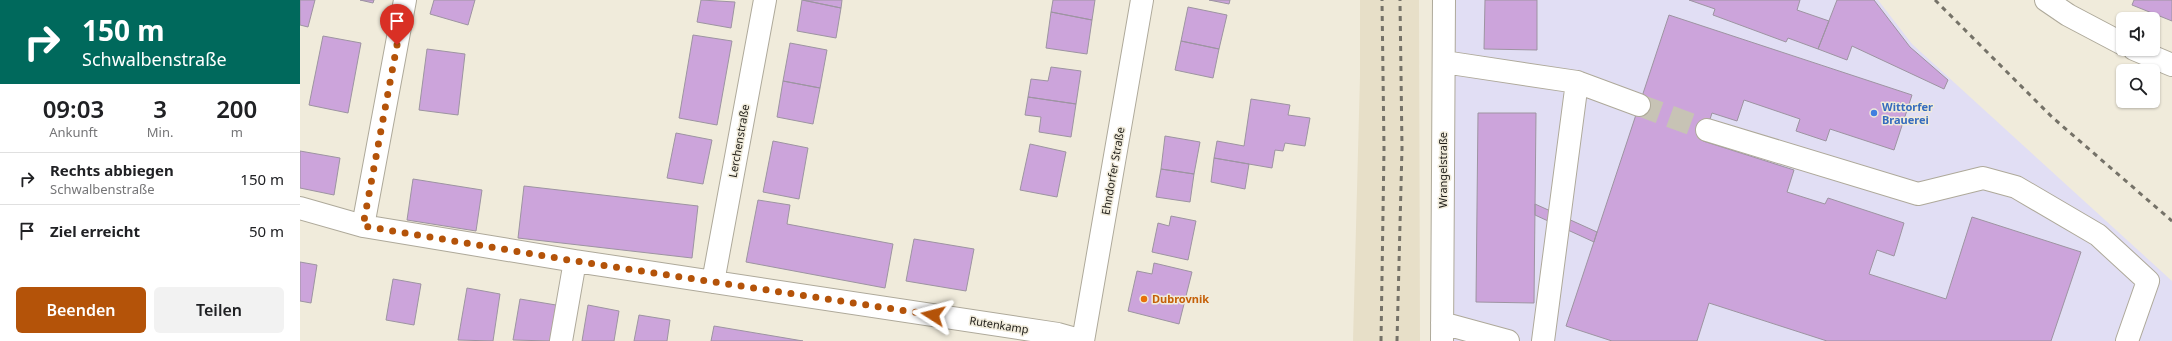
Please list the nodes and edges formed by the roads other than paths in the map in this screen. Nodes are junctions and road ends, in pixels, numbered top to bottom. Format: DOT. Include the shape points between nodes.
graph roads {
  1 [pos="405,0"];
  2 [pos="765,0"];
  3 [pos="1142,0"];
  4 [pos="1444,0"];
  5 [pos="2046,0"];
  6 [pos="2116,40"];
  7 [pos="2151,56"];
  8 [pos="1444,62"];
  9 [pos="2172,65"];
  10 [pos="1577,82"];
  11 [pos="1639,105"];
  12 [pos="1707,130"];
  13 [pos="300,208"];
  14 [pos="363,226"];
  15 [pos="575,261"];
  16 [pos="713,282"];
  17 [pos="1442,332"];
  18 [pos="561,341"];
  19 [pos="1083,341"];
  20 [pos="1508,341"];
  21 [pos="1543,341"];
  22 [pos="2127,341"];
  1 -- 14 [label="street"];
  2 -- 16 [label="street, Lerchenstraße"];
  3 -- 19 [label="street, Ehndorfer Straße"];
  4 -- 8 [label="street, Wrangelstraße"];
  5 -- 6 [label="street" via="2068,15"];
  7 -- 9 [label="street"];
  8 -- 10 [label="street"];
  8 -- 17 [label="street, Wrangelstraße"];
  10 -- 11 [label="street"];
  10 -- 21 [label="street"];
  12 -- 22 [label="street" via="1918,194 1983,178 2016,187 2098,235 2148,281"];
  13 -- 14 [label="street, Rutenkamp"];
  14 -- 15 [label="street, Rutenkamp"];
  15 -- 16 [label="street, Rutenkamp"];
  15 -- 18 [label="street"];
  16 -- 19 [label="street, Rutenkamp" via="1058,334"];
  17 -- 20 [label="street"];
}
